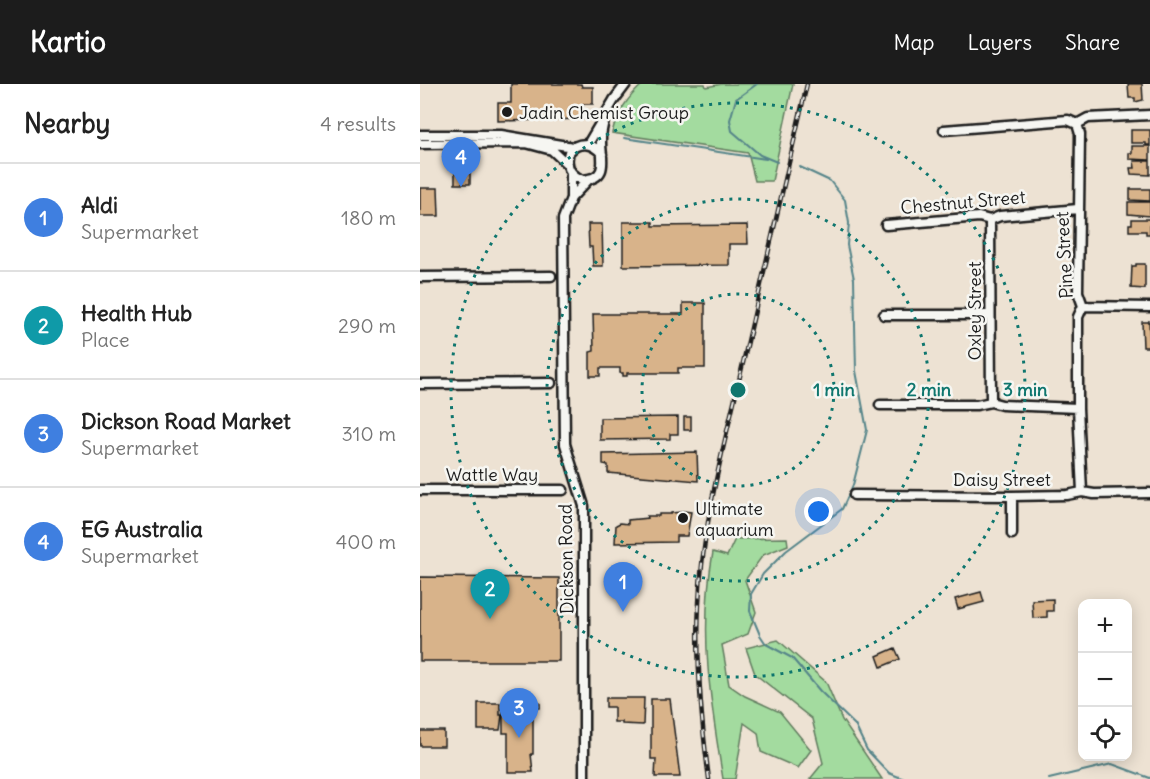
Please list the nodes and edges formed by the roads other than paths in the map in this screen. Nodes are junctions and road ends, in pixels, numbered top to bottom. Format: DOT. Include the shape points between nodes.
graph roads {
  1 [pos="626,84"];
  2 [pos="1150,115"];
  3 [pos="604,120"];
  4 [pos="1077,124"];
  5 [pos="944,130"];
  6 [pos="420,135"];
  7 [pos="420,144"];
  8 [pos="588,144"];
  9 [pos="573,147"];
  10 [pos="602,154"];
  11 [pos="567,164"];
  12 [pos="571,173"];
  13 [pos="589,179"];
  14 [pos="571,198"];
  15 [pos="1078,209"];
  16 [pos="990,220"];
  17 [pos="886,225"];
  18 [pos="551,276"];
  19 [pos="420,277"];
  20 [pos="1083,306"];
  21 [pos="1150,307"];
  22 [pos="884,315"];
  23 [pos="990,315"];
  24 [pos="551,383"];
  25 [pos="420,384"];
  26 [pos="991,402"];
  27 [pos="880,405"];
  28 [pos="1078,408"];
  29 [pos="420,490"];
  30 [pos="563,490"];
  31 [pos="1082,492"];
  32 [pos="1150,493"];
  33 [pos="854,495"];
  34 [pos="1012,496"];
  35 [pos="1012,534"];
  36 [pos="584,779"];
  1 -- 3 [label="street"];
  2 -- 4 [label="street" via="1088,118"];
  3 -- 8 [label="street"];
  3 -- 10 [label="street"];
  4 -- 5 [label="street" via="1068,120"];
  4 -- 15 [label="street, Pine Street"];
  6 -- 9 [label="street" via="501,135"];
  7 -- 11 [label="street" via="526,143 552,150"];
  8 -- 9 [label="street"];
  8 -- 10 [label="street"];
  9 -- 11 [label="street"];
  10 -- 13 [label="street" via="601,170"];
  11 -- 12 [label="street"];
  12 -- 13 [label="street"];
  12 -- 14 [label="street, Dickson Road"];
  13 -- 14 [label="street, Dickson Road"];
  14 -- 36 [label="street, Dickson Road" via="563,219 565,444 584,506"];
  15 -- 16 [label="street, Chestnut Street"];
  15 -- 20 [label="street, Pine Street" via="1078,292"];
  16 -- 17 [label="street, Chestnut Street" via="980,217"];
  16 -- 23 [label="street, Oxley Street"];
  18 -- 19 [label="street"];
  20 -- 21 [label="street"];
  20 -- 28 [label="street, Pine Street" via="1078,317"];
  22 -- 23 [label="street"];
  23 -- 26 [label="street, Oxley Street"];
  24 -- 25 [label="street"];
  26 -- 27 [label="street"];
  26 -- 28 [label="street"];
  28 -- 31 [label="street, Pine Street"];
  29 -- 30 [label="street, Wattle Way"];
  31 -- 32 [label="street, Daisy Street"];
  31 -- 34 [label="street, Daisy Street"];
  33 -- 34 [label="street, Daisy Street"];
  34 -- 35 [label="street"];
}
